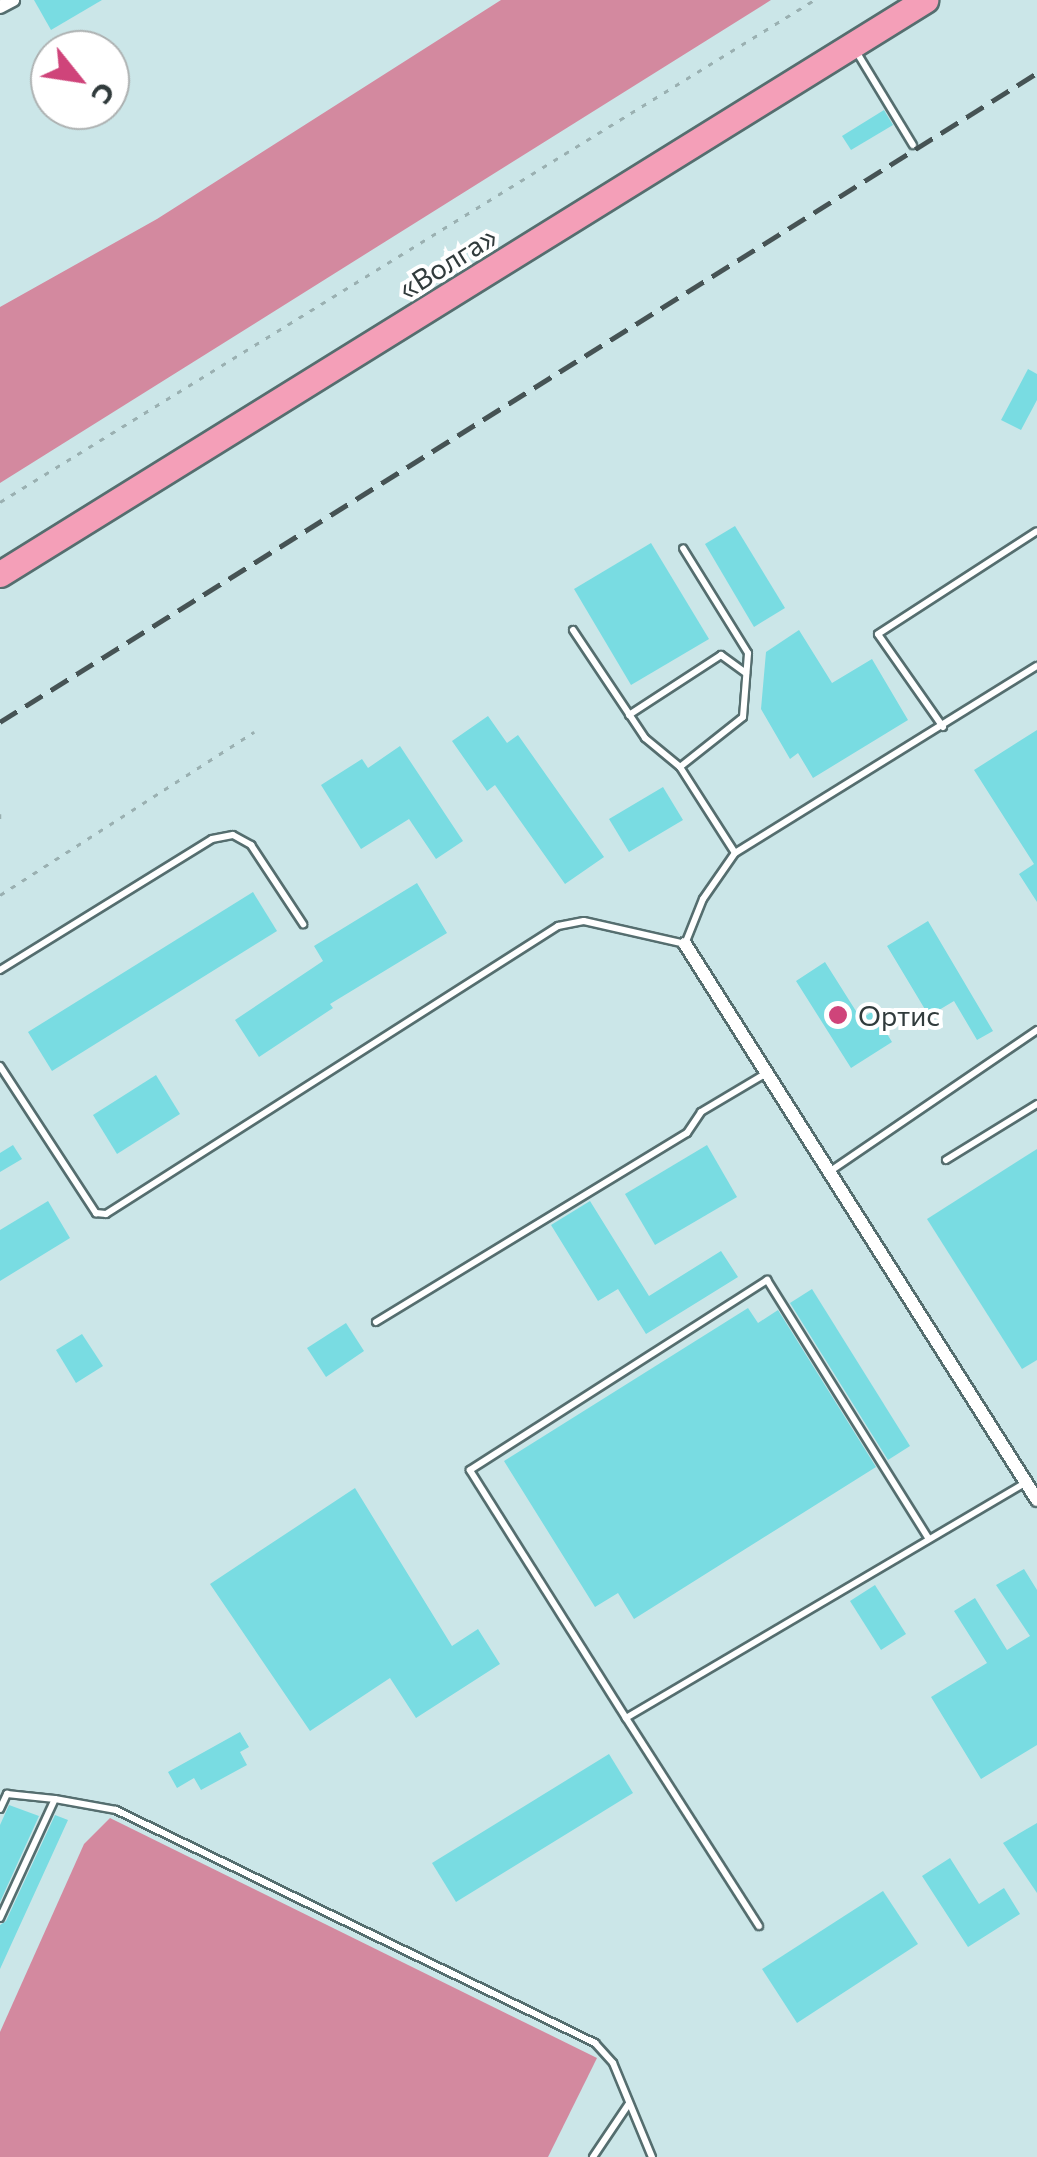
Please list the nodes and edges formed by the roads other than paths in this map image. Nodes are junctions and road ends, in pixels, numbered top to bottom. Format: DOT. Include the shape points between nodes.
graph roads {
  1 [pos="13,0"];
  2 [pos="925,0"];
  3 [pos="0,8"];
  4 [pos="853,46"];
  5 [pos="913,144"];
  6 [pos="1037,531"];
  7 [pos="683,548"];
  8 [pos="0,574"];
  9 [pos="573,630"];
  10 [pos="1037,666"];
  11 [pos="746,673"];
  12 [pos="629,715"];
  13 [pos="944,727"];
  14 [pos="680,767"];
  15 [pos="735,853"];
  16 [pos="303,924"];
  17 [pos="684,944"];
  18 [pos="0,970"];
  19 [pos="1037,1030"];
  20 [pos="0,1066"];
  21 [pos="766,1074"];
  22 [pos="1037,1104"];
  23 [pos="946,1160"];
  24 [pos="828,1172"];
  25 [pos="376,1322"];
  26 [pos="1026,1482"];
  27 [pos="1037,1500"];
  28 [pos="930,1540"];
  29 [pos="626,1718"];
  30 [pos="3,1794"];
  31 [pos="55,1799"];
  32 [pos="0,1808"];
  33 [pos="0,1918"];
  34 [pos="759,1926"];
  35 [pos="629,2104"];
  36 [pos="593,2157"];
  37 [pos="652,2157"];
  1 -- 3 [label="street"];
  2 -- 4 [label="highway, «Волга»"];
  4 -- 5 [label="lane"];
  4 -- 8 [label="highway, «Волга»"];
  6 -- 13 [label="lane" via="878,634"];
  7 -- 11 [label="lane" via="748,654"];
  9 -- 12 [label="lane"];
  10 -- 13 [label="lane"];
  11 -- 12 [label="lane" via="721,655"];
  11 -- 14 [label="lane" via="742,717"];
  12 -- 14 [label="lane"];
  13 -- 15 [label="lane"];
  14 -- 15 [label="lane"];
  15 -- 17 [label="lane" via="703,898"];
  16 -- 18 [label="lane" via="250,845 233,834 212,839"];
  17 -- 20 [label="lane" via="584,920 558,926 106,1214 96,1213"];
  17 -- 21 [label="street"];
  19 -- 24 [label="lane"];
  21 -- 24 [label="street"];
  21 -- 25 [label="lane" via="701,1112 686,1133"];
  22 -- 23 [label="lane"];
  24 -- 26 [label="street"];
  26 -- 27 [label="street"];
  26 -- 28 [label="lane"];
  28 -- 29 [label="lane"];
  28 -- 29 [label="lane" via="767,1280 470,1470"];
  29 -- 34 [label="lane"];
  30 -- 31 [label="lane"];
  30 -- 32 [label="lane"];
  31 -- 33 [label="lane"];
  31 -- 35 [label="lane" via="116,1810 594,2043 614,2063"];
  35 -- 36 [label="lane"];
  35 -- 37 [label="lane"];
}
